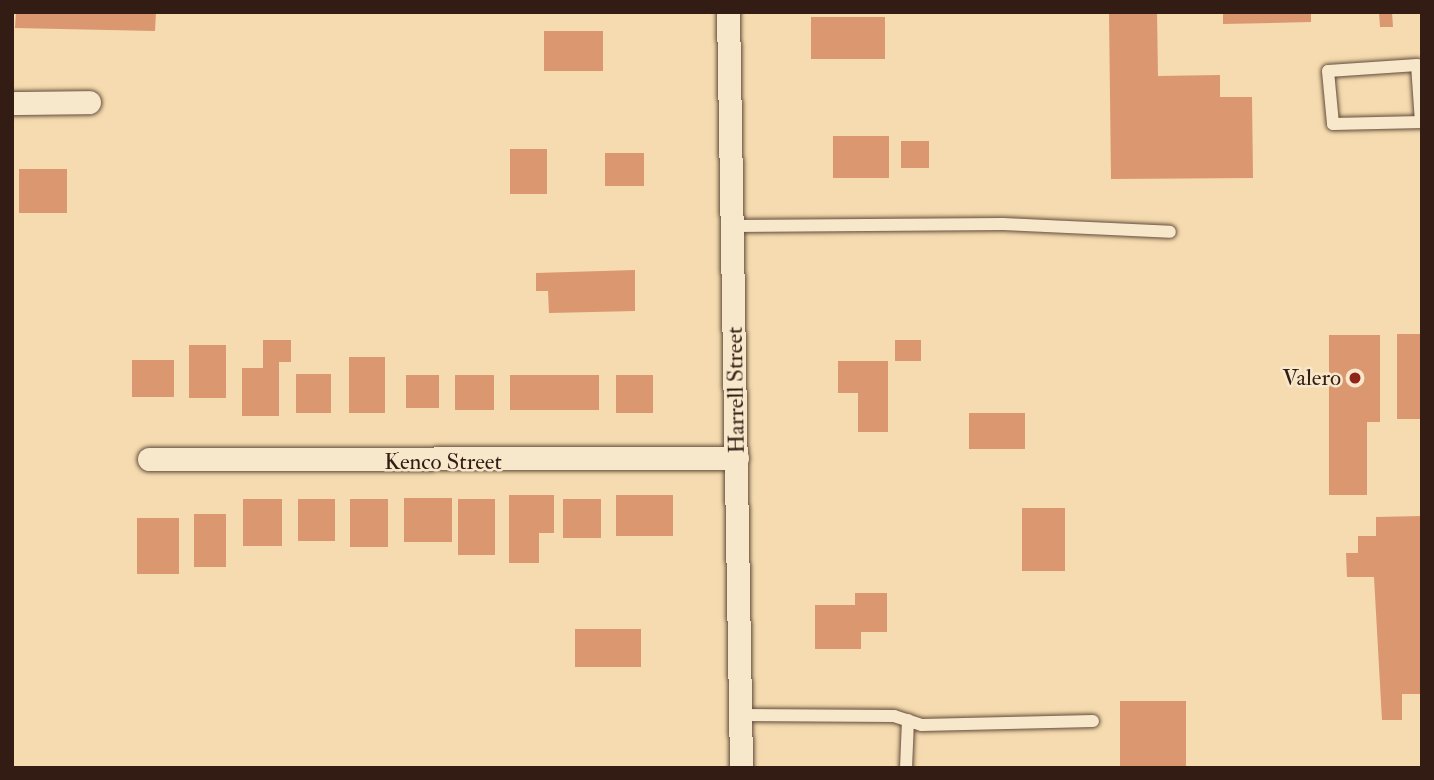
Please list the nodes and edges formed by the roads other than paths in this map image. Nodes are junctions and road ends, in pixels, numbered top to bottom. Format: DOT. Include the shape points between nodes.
graph roads {
  1 [pos="728,12"];
  2 [pos="12,103"];
  3 [pos="89,103"];
  4 [pos="1421,122"];
  5 [pos="733,226"];
  6 [pos="1170,232"];
  7 [pos="737,458"];
  8 [pos="149,459"];
  9 [pos="740,715"];
  10 [pos="908,720"];
  11 [pos="1093,721"];
  12 [pos="741,768"];
  13 [pos="906,768"];
  1 -- 5 [label="street, Harrell Street"];
  2 -- 3 [label="street"];
  4 -- 4 [label="lane" via="1333,124 1328,71 1417,65"];
  5 -- 6 [label="lane" via="1003,224"];
  5 -- 7 [label="street, Harrell Street"];
  7 -- 8 [label="street, Kenco Street"];
  7 -- 9 [label="street, Harrell Street"];
  9 -- 10 [label="lane" via="894,716"];
  9 -- 12 [label="street, Harrell Street"];
  10 -- 11 [label="lane" via="922,725"];
  10 -- 13 [label="lane"];
}
